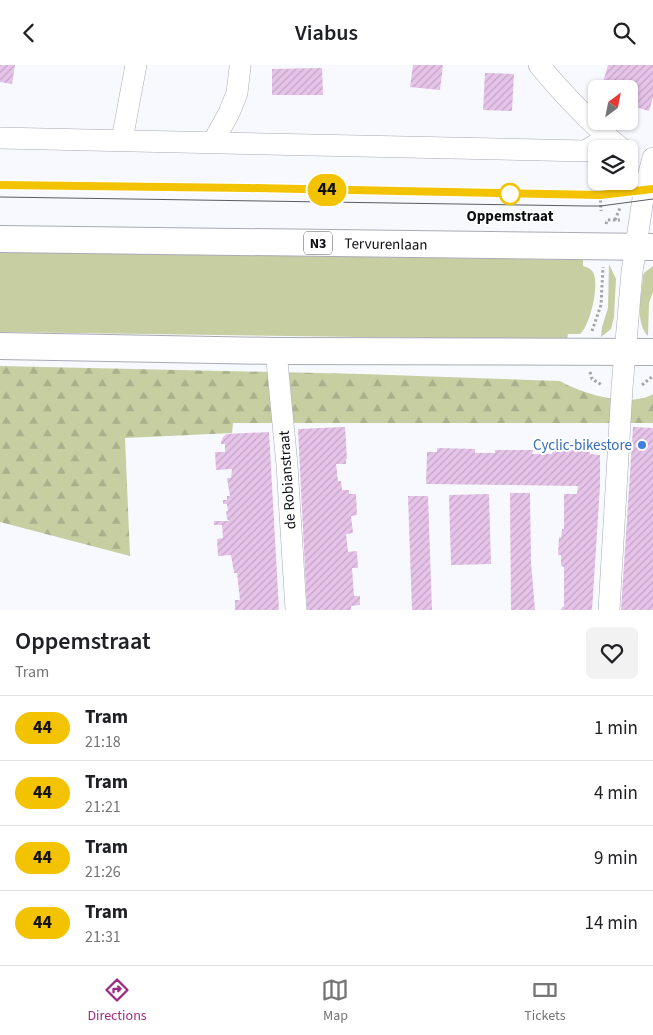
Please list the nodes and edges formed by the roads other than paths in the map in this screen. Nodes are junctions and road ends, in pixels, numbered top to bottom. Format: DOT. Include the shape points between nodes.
graph roads {
  1 [pos="136,65"];
  2 [pos="539,65"];
  3 [pos="240,67"];
  4 [pos="0,138"];
  5 [pos="122,140"];
  6 [pos="611,140"];
  7 [pos="213,142"];
  8 [pos="588,150"];
  9 [pos="638,158"];
  10 [pos="652,163"];
  11 [pos="0,239"];
  12 [pos="644,247"];
  13 [pos="0,346"];
  14 [pos="276,351"];
  15 [pos="625,352"];
  16 [pos="653,352"];
  17 [pos="296,610"];
  18 [pos="609,610"];
  1 -- 5 [label="street"];
  2 -- 6 [label="street"];
  3 -- 7 [label="street" via="237,93"];
  4 -- 5 [label="street"];
  5 -- 7 [label="street"];
  7 -- 8 [label="street"];
  9 -- 10 [label="street"];
  10 -- 12 [label="street" via="639,220"];
  11 -- 12 [label="main road, Tervurenlaan / N3"];
  12 -- 15 [label="street"];
  13 -- 14 [label="main road"];
  14 -- 15 [label="main road"];
  14 -- 17 [label="street, de Robianstraat"];
  15 -- 16 [label="main road"];
  15 -- 18 [label="street"];
}
